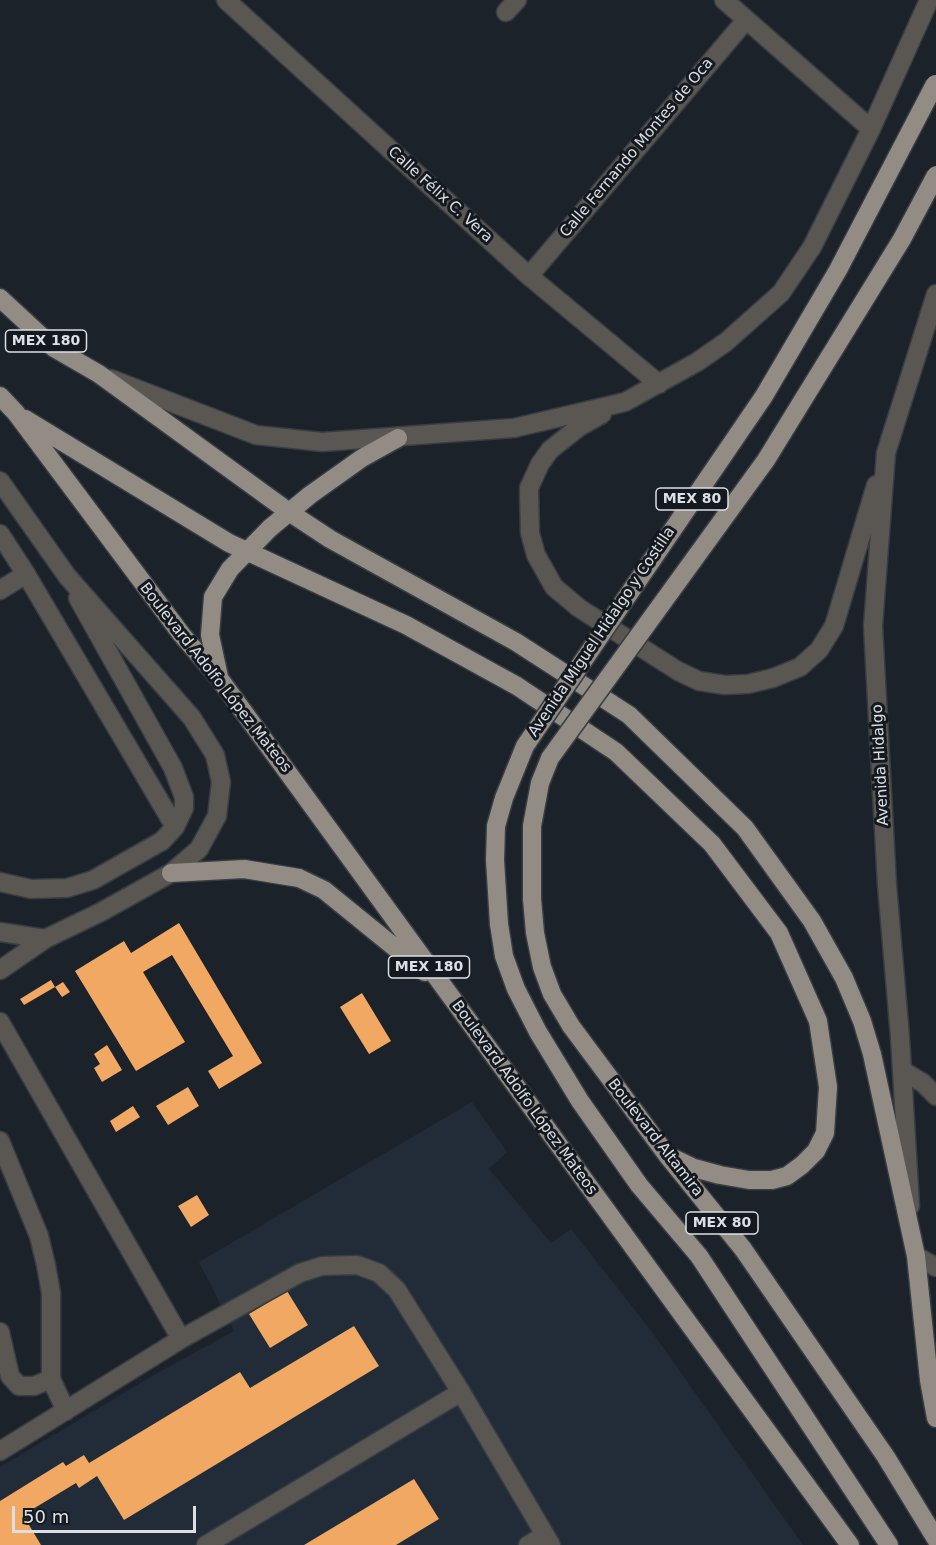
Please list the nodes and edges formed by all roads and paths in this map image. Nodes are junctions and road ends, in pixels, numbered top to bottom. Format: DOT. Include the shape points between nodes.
graph roads {
  1 [pos="226,0"];
  2 [pos="724,0"];
  3 [pos="929,0"];
  4 [pos="746,20"];
  5 [pos="935,83"];
  6 [pos="871,129"];
  7 [pos="936,175"];
  8 [pos="529,276"];
  9 [pos="936,294"];
  10 [pos="0,298"];
  11 [pos="99,374"];
  12 [pos="658,384"];
  13 [pos="0,396"];
  14 [pos="625,402"];
  15 [pos="16,413"];
  16 [pos="398,438"];
  17 [pos="886,453"];
  18 [pos="0,481"];
  19 [pos="289,512"];
  20 [pos="0,534"];
  21 [pos="247,550"];
  22 [pos="26,574"];
  23 [pos="67,576"];
  24 [pos="0,590"];
  25 [pos="219,678"];
  26 [pos="175,827"];
  27 [pos="171,873"];
  28 [pos="0,882"];
  29 [pos="532,899"];
  30 [pos="0,932"];
  31 [pos="45,939"];
  32 [pos="0,970"];
  33 [pos="445,988"];
  34 [pos="0,1022"];
  35 [pos="903,1071"];
  36 [pos="936,1096"];
  37 [pos="0,1141"];
  38 [pos="667,1155"];
  39 [pos="914,1250"];
  40 [pos="936,1267"];
  41 [pos="0,1332"];
  42 [pos="181,1339"];
  43 [pos="51,1379"];
  44 [pos="461,1392"];
  45 [pos="66,1411"];
  46 [pos="936,1419"];
  47 [pos="0,1451"];
  48 [pos="936,1539"];
  49 [pos="548,1540"];
  50 [pos="206,1545"];
  51 [pos="528,1545"];
  52 [pos="850,1545"];
  53 [pos="889,1545"];
  1 -- 8 [label="street, Calle Félix C. Vera"];
  2 -- 4 [label="street"];
  3 -- 6 [label="street"];
  4 -- 6 [label="street"];
  4 -- 8 [label="street, Calle Fernando Montes de Oca"];
  5 -- 53 [label="main road, Avenida Miguel Hidalgo y Costilla / MEX 80, bridge" via="838,270 764,396 525,746 496,826 495,860 504,956 538,1032 639,1185 699,1256"];
  6 -- 12 [label="street" via="812,247 781,293 726,342"];
  7 -- 29 [label="main road, Avenida Miguel Hidalgo y Costilla / MEX 80, bridge" via="902,238 766,460 550,758 540,783 532,826"];
  8 -- 12 [label="street, Calle Félix C. Vera"];
  9 -- 17 [label="street, Avenida Hidalgo"];
  10 -- 11 [label="main road, MEX 180" via="54,348"];
  11 -- 16 [label="street" via="256,435 322,442"];
  11 -- 19 [label="main road, MEX 180"];
  12 -- 14 [label="street"];
  13 -- 15 [label="main road, Boulevard Adolfo López Mateos / MEX 180"];
  14 -- 16 [label="street" via="514,428"];
  14 -- 17 [label="street" via="579,427 550,450 540,464 529,488 530,532 536,555 554,587 579,608 699,681 725,685 773,678 800,667 819,650 834,626"];
  15 -- 21 [label="main road" via="228,543"];
  15 -- 25 [label="main road, Boulevard Adolfo López Mateos / MEX 180" via="175,626"];
  16 -- 19 [label="main road" via="362,458"];
  17 -- 35 [label="street, Avenida Hidalgo" via="873,626 887,885"];
  18 -- 23 [label="street"];
  19 -- 21 [label="main road"];
  19 -- 39 [label="main road, MEX 180" via="330,539 516,642 628,715 745,828 812,921 844,978 872,1054"];
  20 -- 22 [label="street"];
  21 -- 25 [label="main road" via="220,582 213,597 210,635"];
  21 -- 38 [label="main road" via="406,625 518,686 616,752 712,844 779,933 819,1021 828,1087 825,1133 816,1151 787,1176 772,1180 720,1175"];
  22 -- 24 [label="street"];
  22 -- 26 [label="street"];
  23 -- 26 [label="street" via="173,768 184,797 184,808"];
  23 -- 27 [label="street" via="192,718 215,755 221,782 217,816 200,849"];
  25 -- 33 [label="main road, Boulevard Adolfo López Mateos / MEX 180"];
  26 -- 28 [label="street" via="143,854 93,880 31,889"];
  27 -- 31 [label="street"];
  27 -- 33 [label="main road" via="244,869 299,878 324,891"];
  29 -- 38 [label="main road, Boulevard Altamira / MEX 80" via="542,967 552,994 571,1026"];
  30 -- 31 [label="street"];
  31 -- 32 [label="street"];
  33 -- 52 [label="main road, Boulevard Adolfo López Mateos / MEX 180"];
  34 -- 42 [label="street"];
  35 -- 36 [label="street"];
  35 -- 39 [label="street, Avenida Hidalgo"];
  37 -- 43 [label="street" via="39,1236 46,1265 51,1293"];
  38 -- 48 [label="main road, Boulevard Altamira / MEX 80" via="743,1249 886,1457"];
  39 -- 40 [label="street"];
  39 -- 46 [label="main road, MEX 180"];
  41 -- 43 [label="street" via="10,1376 19,1386 34,1386"];
  42 -- 44 [label="street" via="300,1273 322,1266 357,1265 379,1273 397,1290"];
  42 -- 45 [label="street"];
  43 -- 45 [label="street"];
  44 -- 49 [label="street"];
  44 -- 50 [label="street"];
  45 -- 47 [label="street"];
  49 -- 51 [label="street"];
}
